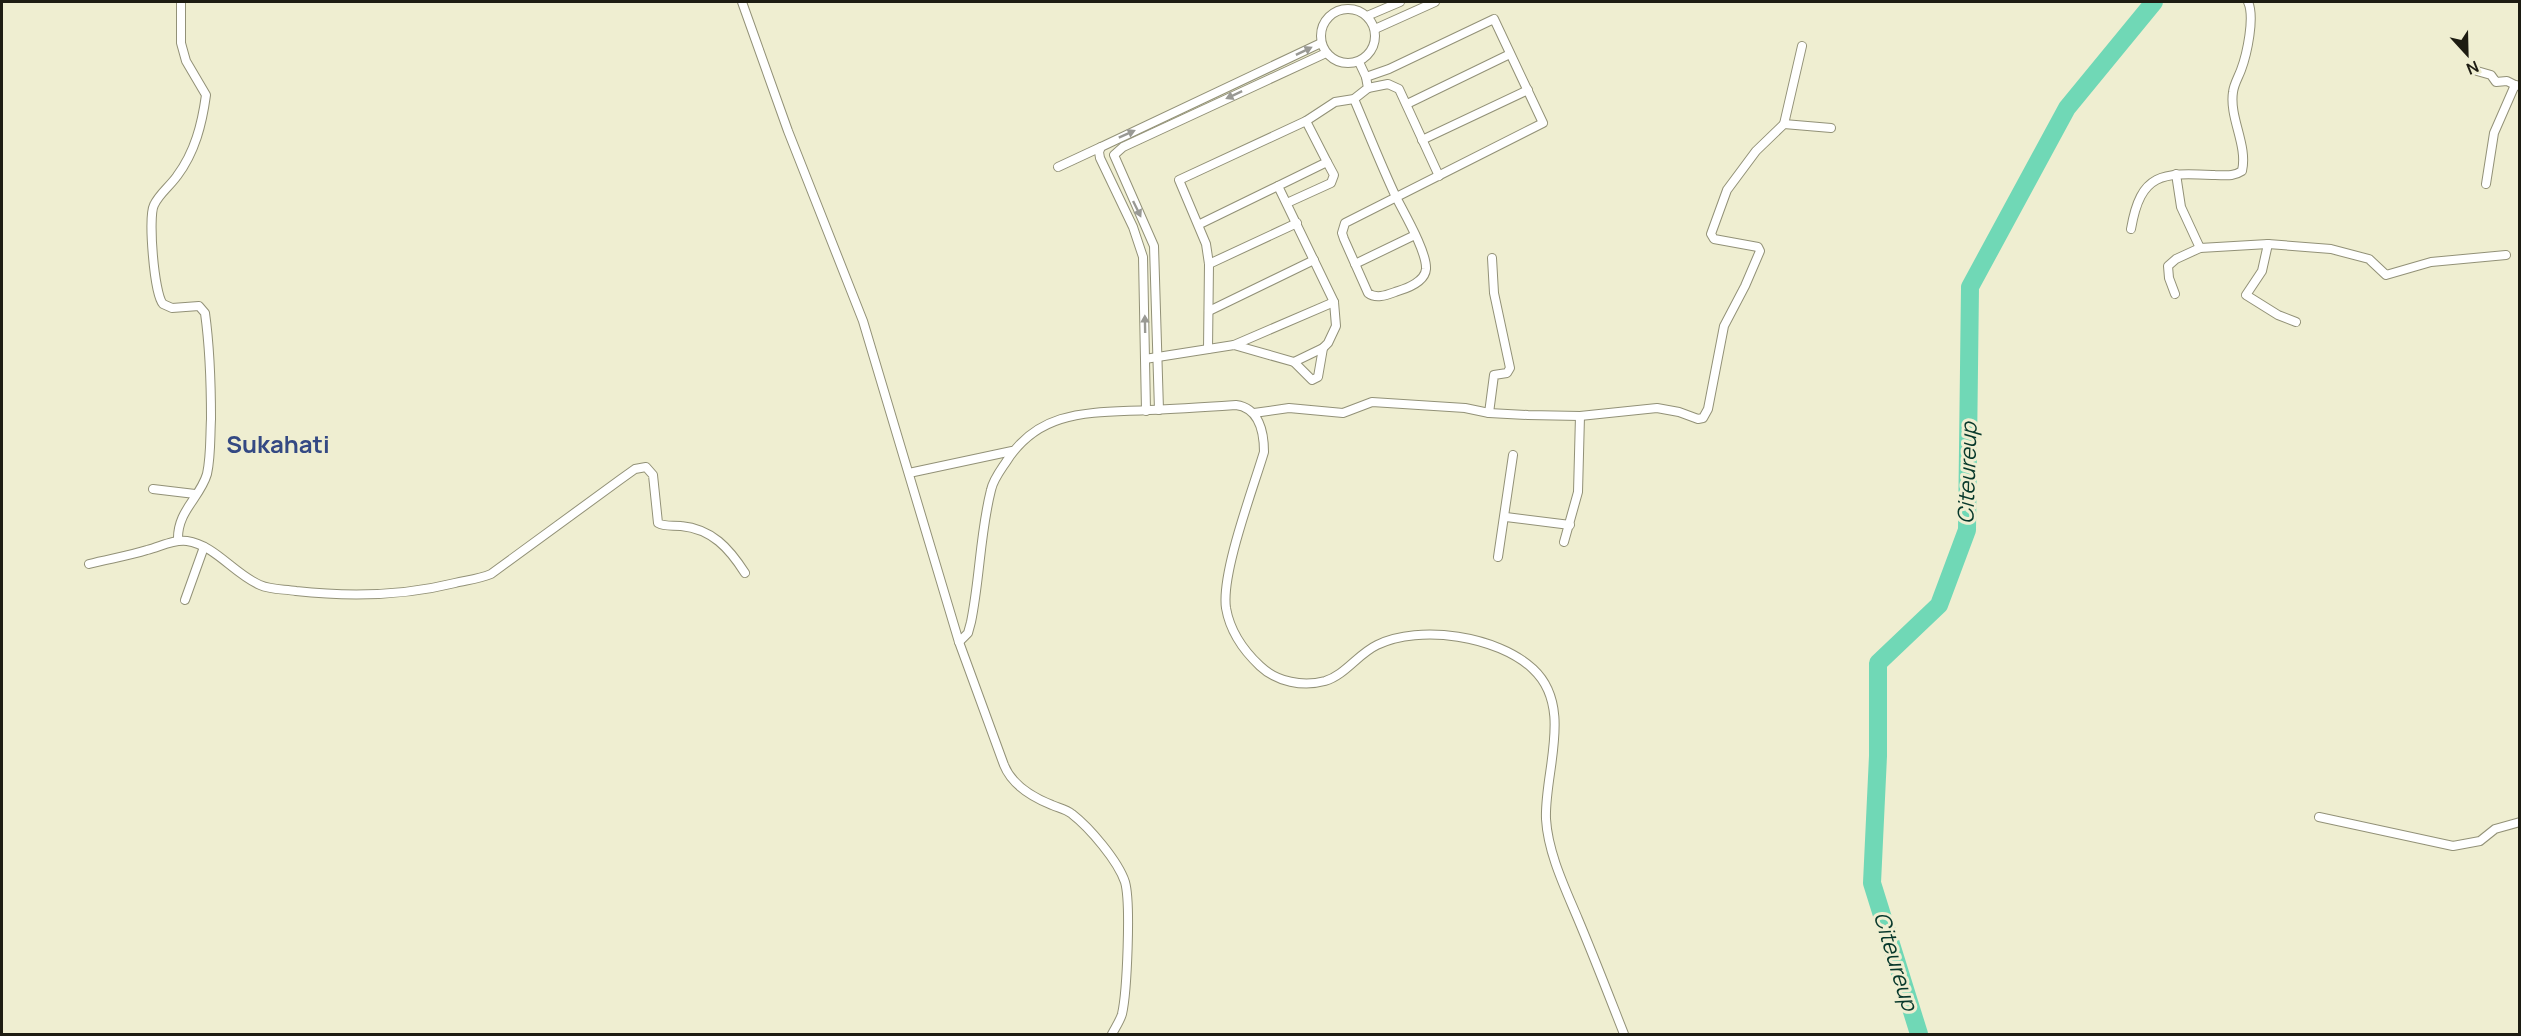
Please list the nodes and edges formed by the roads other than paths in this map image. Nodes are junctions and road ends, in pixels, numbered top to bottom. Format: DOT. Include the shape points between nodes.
graph roads {
  1 [pos="181,2"];
  2 [pos="742,2"];
  3 [pos="1400,2"];
  4 [pos="1435,2"];
  5 [pos="2248,2"];
  6 [pos="1367,16"];
  7 [pos="1374,29"];
  8 [pos="1321,42"];
  9 [pos="1802,46"];
  10 [pos="1326,53"];
  11 [pos="1510,54"];
  12 [pos="1359,62"];
  13 [pos="2476,71"];
  14 [pos="1366,77"];
  15 [pos="2517,86"];
  16 [pos="1368,88"];
  17 [pos="1528,90"];
  18 [pos="1354,99"];
  19 [pos="1407,104"];
  20 [pos="1306,121"];
  21 [pos="1784,124"];
  22 [pos="1831,128"];
  23 [pos="1422,140"];
  24 [pos="1101,147"];
  25 [pos="1327,162"];
  26 [pos="1058,167"];
  27 [pos="2176,174"];
  28 [pos="1439,176"];
  29 [pos="2486,184"];
  30 [pos="1278,186"];
  31 [pos="1396,196"];
  32 [pos="1287,203"];
  33 [pos="1297,223"];
  34 [pos="1200,224"];
  35 [pos="2131,229"];
  36 [pos="1415,235"];
  37 [pos="2268,244"];
  38 [pos="2200,248"];
  39 [pos="2506,255"];
  40 [pos="1492,258"];
  41 [pos="1314,260"];
  42 [pos="1209,264"];
  43 [pos="1355,264"];
  44 [pos="2175,294"];
  45 [pos="1334,302"];
  46 [pos="1209,311"];
  47 [pos="2296,322"];
  48 [pos="1234,345"];
  49 [pos="1323,348"];
  50 [pos="1208,349"];
  51 [pos="1145,358"];
  52 [pos="1158,358"];
  53 [pos="1294,362"];
  54 [pos="1159,410"];
  55 [pos="1146,411"];
  56 [pos="1254,413"];
  57 [pos="1489,413"];
  58 [pos="1580,416"];
  59 [pos="1012,451"];
  60 [pos="1514,455"];
  61 [pos="909,473"];
  62 [pos="153,489"];
  63 [pos="195,494"];
  64 [pos="1506,517"];
  65 [pos="1570,525"];
  66 [pos="178,540"];
  67 [pos="1564,542"];
  68 [pos="204,547"];
  69 [pos="1498,557"];
  70 [pos="89,564"];
  71 [pos="745,573"];
  72 [pos="185,600"];
  73 [pos="959,642"];
  74 [pos="2319,817"];
  75 [pos="2520,822"];
  76 [pos="1112,1035"];
  77 [pos="1624,1035"];
  1 -- 63 [label="street" via="181,43 186,61 206,95 189,158 154,205 153,264 157,293 163,304 171,308 199,306 205,313 211,365 210,448 206,476"];
  2 -- 61 [label="street" via="863,321"];
  3 -- 6 [label="street"];
  4 -- 7 [label="street"];
  5 -- 27 [label="street" via="2252,19 2242,69 2232,94 2242,171 2230,176"];
  6 -- 7 [label="street"];
  6 -- 8 [label="street" via="1346,9 1333,14 1323,25"];
  7 -- 12 [label="street" via="1373,48"];
  8 -- 10 [label="street"];
  24 -- 8 [label="street, one-way"];
  9 -- 21 [label="street"];
  10 -- 12 [label="street" via="1341,63"];
  10 -- 52 [label="street, one-way" via="1122,147 1114,156 1154,246"];
  11 -- 14 [label="street" via="1494,19"];
  11 -- 17 [label="street"];
  11 -- 19 [label="street"];
  12 -- 14 [label="street"];
  13 -- 15 [label="street" via="2491,75 2496,82 2507,81"];
  14 -- 16 [label="street"];
  15 -- 29 [label="street" via="2494,133"];
  16 -- 18 [label="street"];
  16 -- 19 [label="street" via="1394,85"];
  17 -- 23 [label="street"];
  17 -- 28 [label="street" via="1543,120 1541,125"];
  18 -- 20 [label="street" via="1335,102"];
  18 -- 31 [label="street"];
  19 -- 23 [label="street"];
  20 -- 25 [label="street"];
  20 -- 34 [label="street" via="1182,177 1179,182"];
  21 -- 22 [label="street"];
  21 -- 58 [label="street" via="1756,151 1727,190 1711,234 1714,239 1760,251 1724,326 1705,416 1698,419 1657,408"];
  23 -- 28 [label="street"];
  24 -- 26 [label="street"];
  51 -- 24 [label="street, one-way" via="1143,257 1100,158"];
  25 -- 30 [label="street"];
  25 -- 32 [label="street" via="1334,175 1331,183"];
  27 -- 35 [label="street" via="2149,183"];
  27 -- 38 [label="street" via="2181,207"];
  28 -- 31 [label="street"];
  30 -- 32 [label="street"];
  30 -- 34 [label="street"];
  31 -- 36 [label="street"];
  31 -- 43 [label="street" via="1345,223 1342,233"];
  32 -- 33 [label="street"];
  33 -- 41 [label="street"];
  33 -- 42 [label="street"];
  34 -- 42 [label="street"];
  36 -- 43 [label="street"];
  36 -- 43 [label="street" via="1426,269 1424,276 1408,288 1371,296"];
  37 -- 38 [label="street"];
  37 -- 39 [label="street" via="2331,249 2370,259 2386,275 2431,262"];
  37 -- 47 [label="street" via="2262,271 2246,296"];
  38 -- 44 [label="street" via="2168,266"];
  40 -- 57 [label="street" via="1494,293 1510,368 1507,373 1494,375"];
  41 -- 45 [label="street"];
  41 -- 46 [label="street"];
  42 -- 46 [label="street"];
  45 -- 48 [label="street"];
  45 -- 49 [label="street" via="1336,326"];
  46 -- 50 [label="street"];
  48 -- 50 [label="street"];
  48 -- 53 [label="street"];
  49 -- 53 [label="street"];
  49 -- 53 [label="street" via="1315,380"];
  50 -- 52 [label="street"];
  51 -- 52 [label="street"];
  51 -- 55 [label="street"];
  52 -- 54 [label="street"];
  54 -- 55 [label="street"];
  54 -- 56 [label="street" via="1236,405"];
  55 -- 59 [label="street" via="1062,418 1047,423"];
  56 -- 57 [label="street" via="1288,408 1343,413 1372,402"];
  56 -- 77 [label="street" via="1264,438 1264,452 1226,590 1226,608 1237,638 1263,669 1295,683 1327,680 1371,648 1415,634 1494,646 1533,669 1549,693 1554,716 1546,807 1550,841"];
  57 -- 58 [label="street"];
  58 -- 65 [label="street" via="1578,492"];
  59 -- 61 [label="street"];
  59 -- 73 [label="street" via="991,488 971,622 968,633"];
  60 -- 64 [label="street"];
  61 -- 73 [label="street"];
  62 -- 63 [label="street"];
  63 -- 66 [label="street" via="179,525"];
  64 -- 65 [label="street"];
  64 -- 69 [label="street"];
  65 -- 67 [label="street"];
  66 -- 68 [label="street"];
  66 -- 70 [label="street"];
  68 -- 71 [label="street" via="263,587 319,593 433,590 490,574 635,469 646,467 653,475 658,523 712,535 727,547"];
  68 -- 72 [label="street"];
  73 -- 76 [label="street" via="1007,774 1026,791 1078,819 1124,880 1128,903 1125,998 1121,1019"];
  74 -- 75 [label="street" via="2453,846 2480,841 2491,831"];
}
